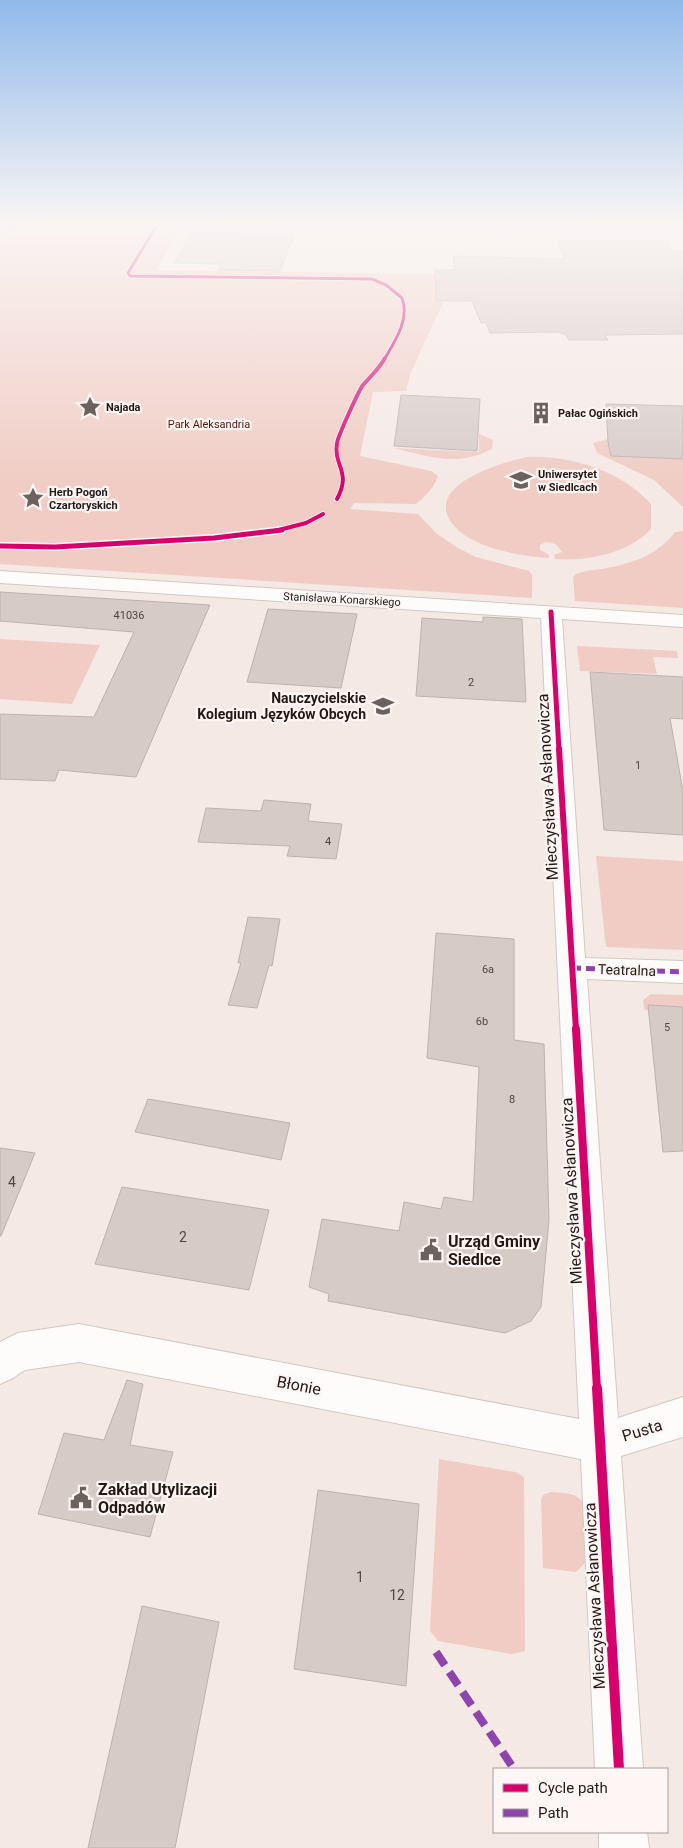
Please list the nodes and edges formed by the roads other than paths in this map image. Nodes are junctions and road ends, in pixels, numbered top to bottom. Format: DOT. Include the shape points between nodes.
graph roads {
  1 [pos="0,577"];
  2 [pos="649,619"];
  3 [pos="683,621"];
  4 [pos="552,627"];
  5 [pos="572,968"];
  6 [pos="683,972"];
  7 [pos="0,1365"];
  8 [pos="683,1417"];
  9 [pos="600,1443"];
  10 [pos="619,1768"];
  11 [pos="623,1833"];
  12 [pos="624,1848"];
  1 -- 4 [label="street, Stanisława Konarskiego"];
  2 -- 3 [label="street, Stanisława Konarskiego"];
  2 -- 4 [label="street, Stanisława Konarskiego"];
  2 -- 4 [label="street" via="622,627"];
  4 -- 5 [label="street, Mieczysława Asłanowicza"];
  5 -- 6 [label="street, Teatralna"];
  5 -- 9 [label="street, Mieczysława Asłanowicza"];
  7 -- 9 [label="street, Błonie" via="18,1352 79,1344"];
  8 -- 9 [label="street, Pusta"];
  9 -- 10 [label="street, Mieczysława Asłanowicza"];
  11 -- 12 [label="street"];
}
